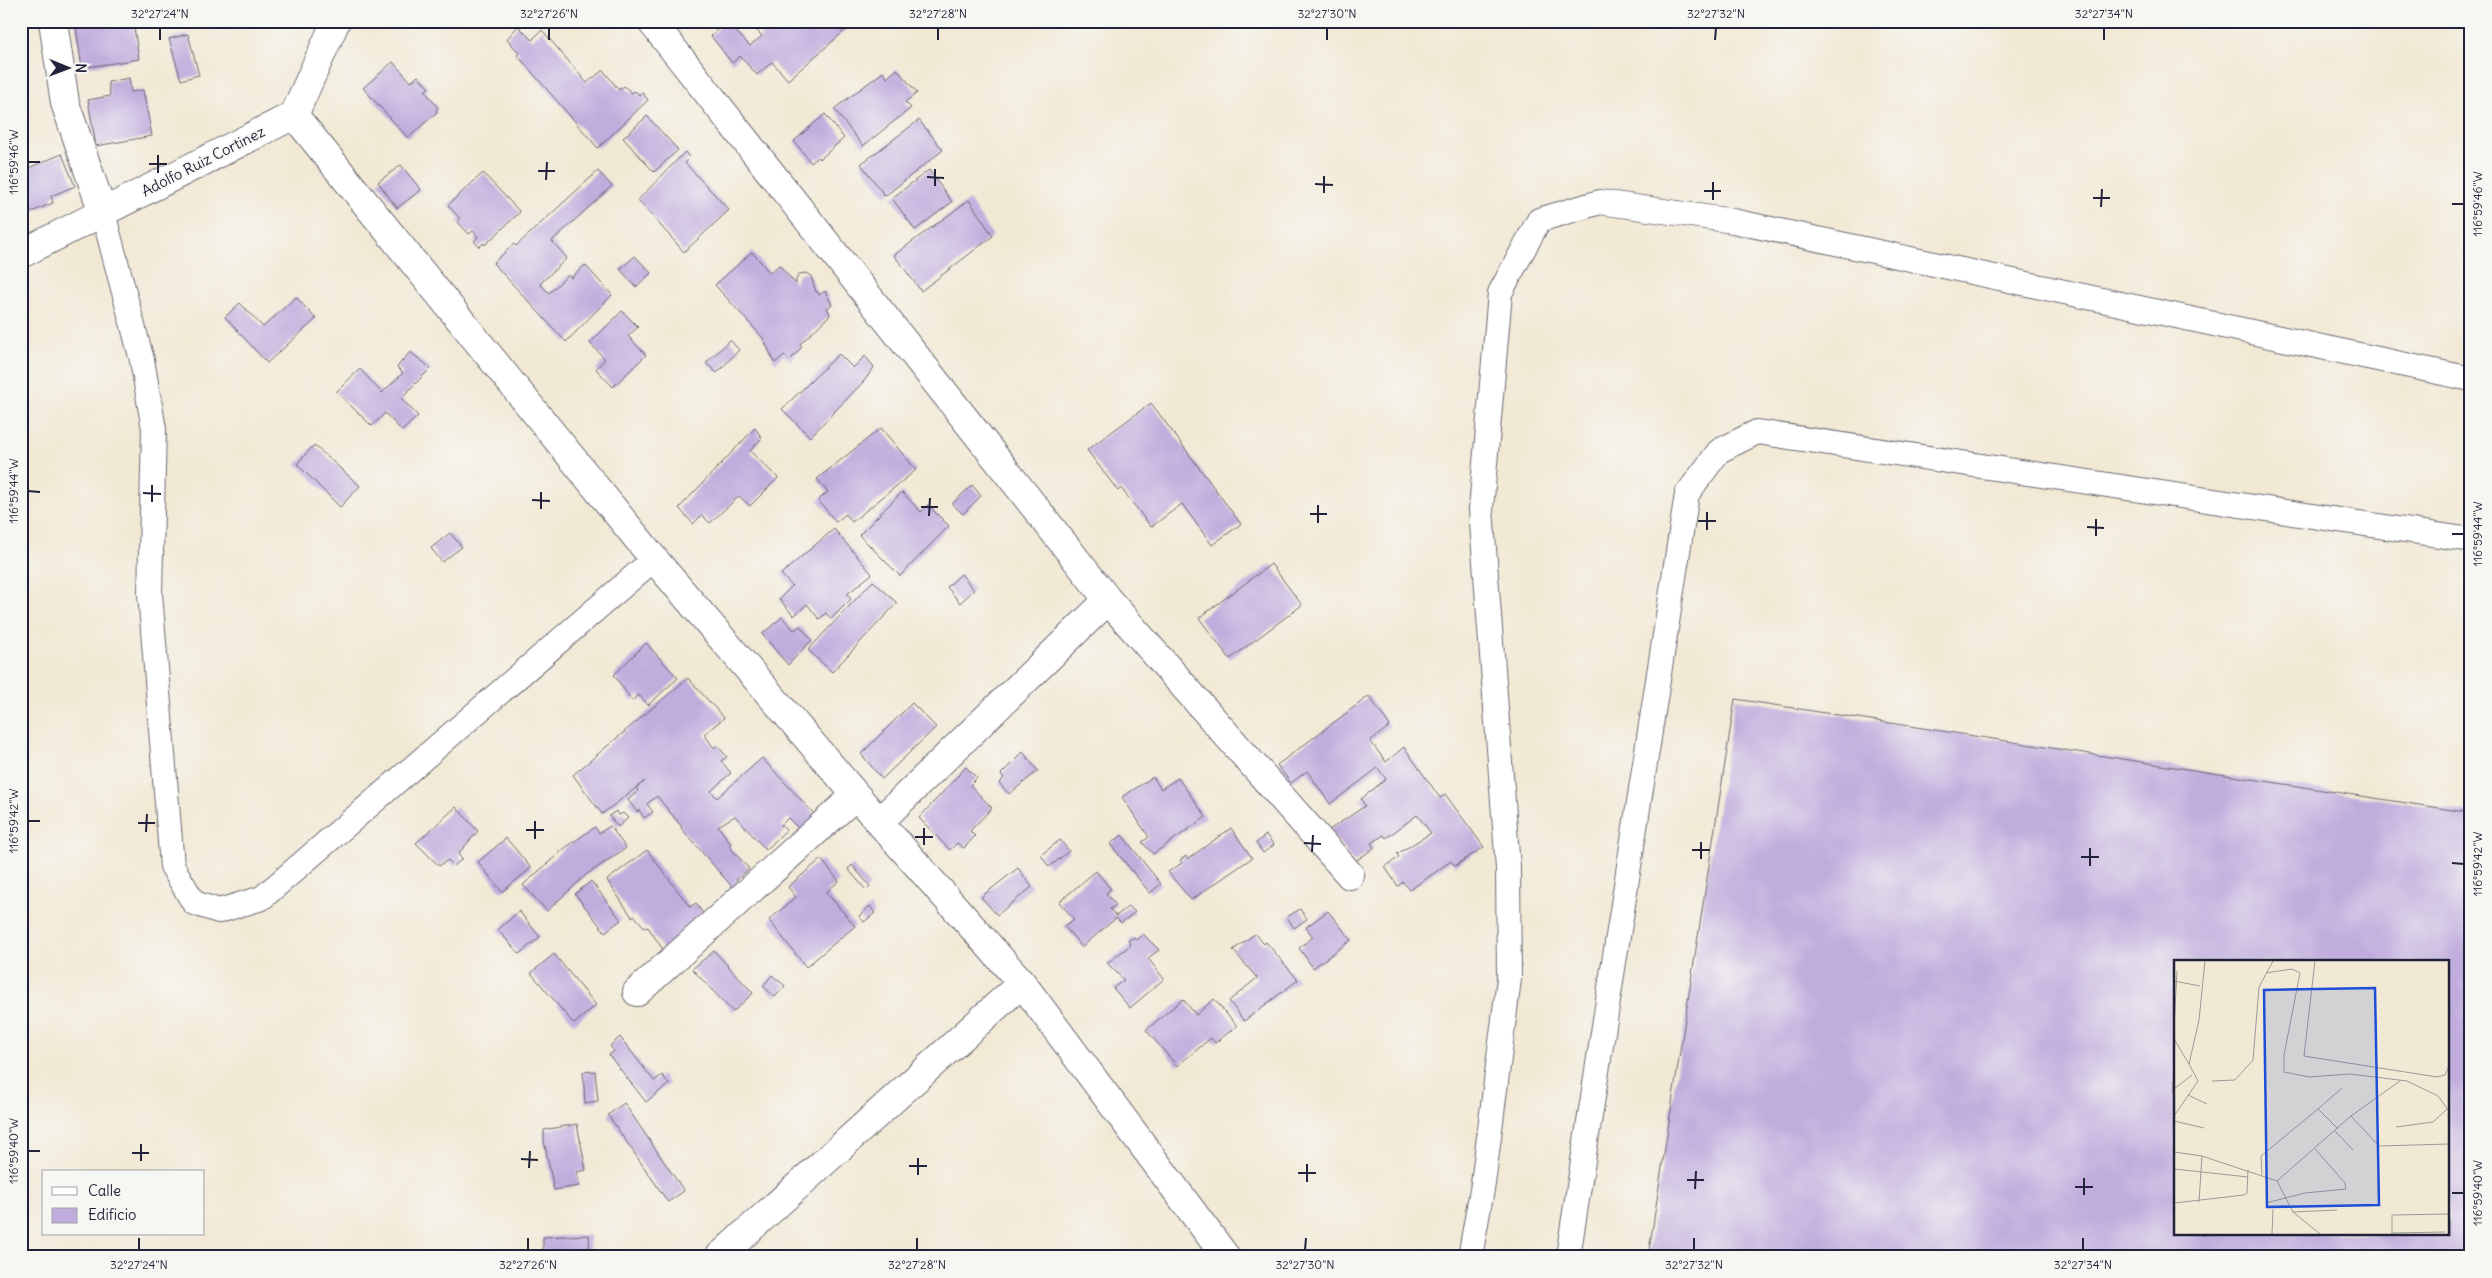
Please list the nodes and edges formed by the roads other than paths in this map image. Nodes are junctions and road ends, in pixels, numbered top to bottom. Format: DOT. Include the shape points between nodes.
graph roads {
  1 [pos="53,21"];
  2 [pos="336,21"];
  3 [pos="651,21"];
  4 [pos="294,115"];
  5 [pos="103,213"];
  6 [pos="21,254"];
  7 [pos="2471,379"];
  8 [pos="2471,540"];
  9 [pos="654,559"];
  10 [pos="1108,600"];
  11 [pos="856,795"];
  12 [pos="880,822"];
  13 [pos="1350,875"];
  14 [pos="1022,983"];
  15 [pos="637,992"];
  16 [pos="719,1257"];
  17 [pos="1226,1257"];
  18 [pos="1470,1257"];
  19 [pos="1568,1257"];
  1 -- 5 [label="street" via="65,103"];
  2 -- 4 [label="street"];
  3 -- 10 [label="street"];
  4 -- 5 [label="street, Adolfo Ruiz Cortinez"];
  4 -- 9 [label="street"];
  5 -- 6 [label="street, Adolfo Ruiz Cortinez"];
  5 -- 9 [label="lane" via="142,360 154,429 150,593 172,866 194,903 219,911 262,898"];
  7 -- 18 [label="lane" via="1733,221 1600,202 1539,220 1500,293 1481,509 1508,868 1509,979 1483,1184"];
  8 -- 19 [label="lane" via="1757,432 1719,451 1686,494"];
  9 -- 11 [label="street"];
  10 -- 12 [label="street"];
  10 -- 13 [label="street"];
  11 -- 12 [label="street"];
  11 -- 15 [label="street"];
  12 -- 14 [label="street"];
  14 -- 16 [label="street"];
  14 -- 17 [label="street"];
}
